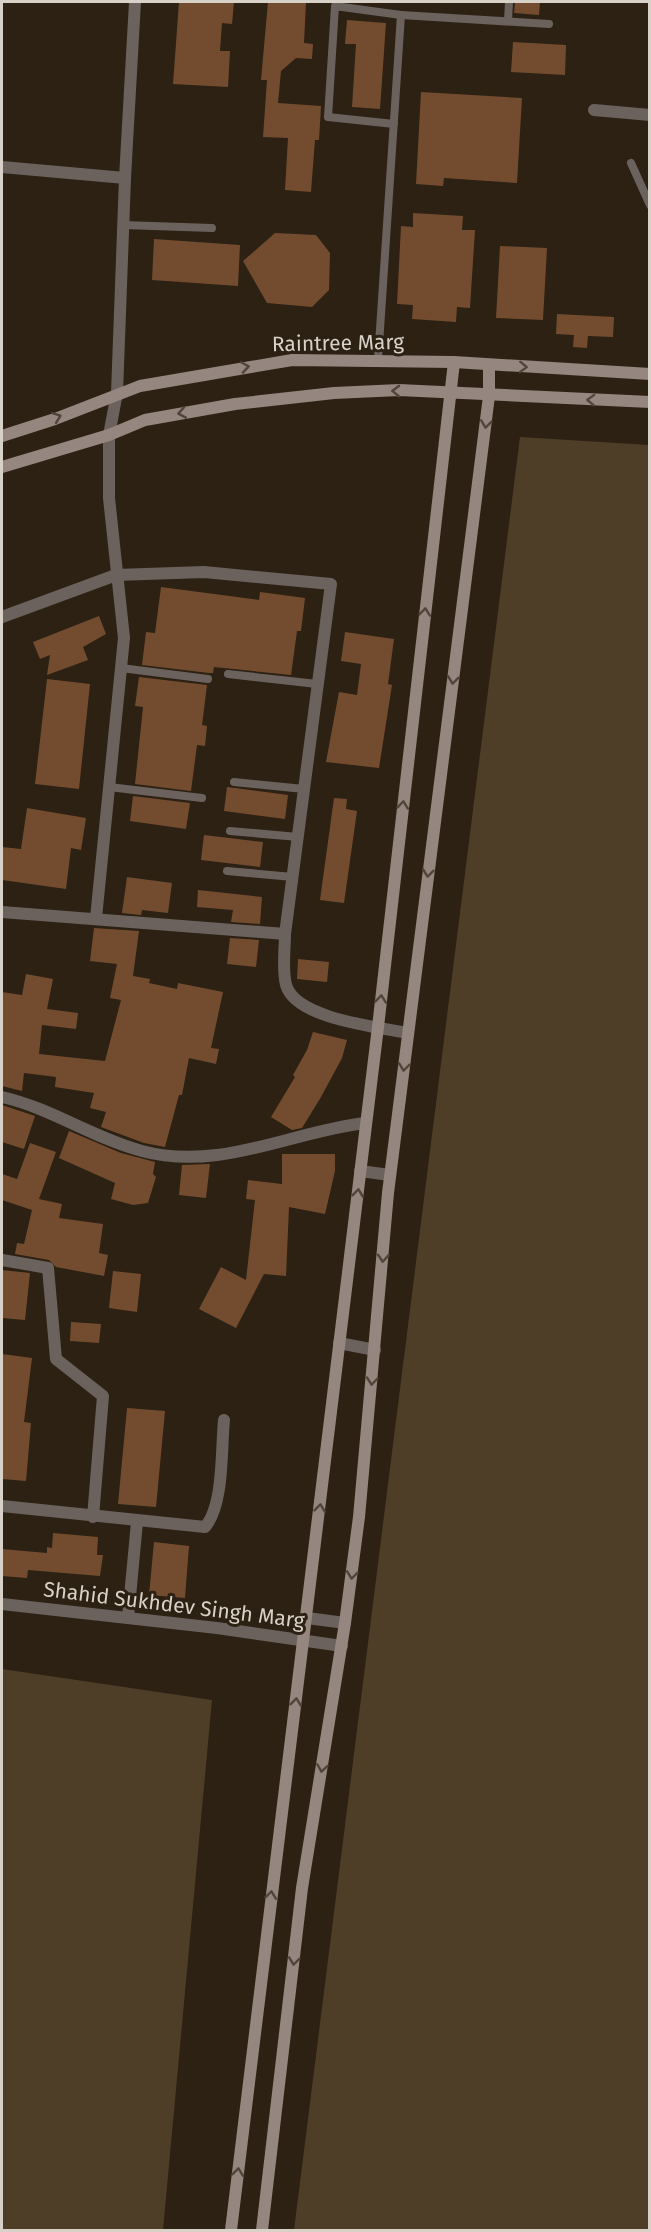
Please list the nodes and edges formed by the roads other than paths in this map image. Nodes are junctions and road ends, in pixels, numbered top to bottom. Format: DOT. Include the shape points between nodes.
graph roads {
  1 [pos="135,2"];
  2 [pos="509,2"];
  3 [pos="401,15"];
  4 [pos="508,21"];
  5 [pos="549,24"];
  6 [pos="594,110"];
  7 [pos="650,115"];
  8 [pos="394,124"];
  9 [pos="631,163"];
  10 [pos="2,167"];
  11 [pos="124,178"];
  12 [pos="650,205"];
  13 [pos="123,225"];
  14 [pos="212,228"];
  15 [pos="378,359"];
  16 [pos="454,362"];
  17 [pos="489,366"];
  18 [pos="650,374"];
  19 [pos="117,393"];
  20 [pos="450,393"];
  21 [pos="489,396"];
  22 [pos="650,402"];
  23 [pos="109,435"];
  24 [pos="2,436"];
  25 [pos="2,467"];
  26 [pos="116,575"];
  27 [pos="2,617"];
  28 [pos="121,668"];
  29 [pos="228,674"];
  30 [pos="208,679"];
  31 [pos="317,684"];
  32 [pos="234,782"];
  33 [pos="109,787"];
  34 [pos="304,789"];
  35 [pos="202,798"];
  36 [pos="230,831"];
  37 [pos="298,837"];
  38 [pos="226,871"];
  39 [pos="293,877"];
  40 [pos="2,912"];
  41 [pos="96,918"];
  42 [pos="285,933"];
  43 [pos="378,1027"];
  44 [pos="408,1033"];
  45 [pos="2,1097"];
  46 [pos="366,1123"];
  47 [pos="360,1171"];
  48 [pos="390,1175"];
  49 [pos="2,1260"];
  50 [pos="339,1343"];
  51 [pos="375,1350"];
  52 [pos="224,1420"];
  53 [pos="2,1506"];
  54 [pos="93,1516"];
  55 [pos="137,1522"];
  56 [pos="2,1604"];
  57 [pos="128,1618"];
  58 [pos="307,1618"];
  59 [pos="345,1623"];
  60 [pos="304,1640"];
  61 [pos="342,1646"];
  62 [pos="231,2230"];
  63 [pos="262,2230"];
  1 -- 11 [label="street"];
  2 -- 4 [label="lane"];
  3 -- 4 [label="lane"];
  3 -- 8 [label="lane"];
  3 -- 8 [label="lane" via="334,6 328,117"];
  4 -- 5 [label="lane"];
  6 -- 7 [label="street"];
  8 -- 15 [label="lane"];
  9 -- 12 [label="lane"];
  10 -- 11 [label="street"];
  11 -- 13 [label="street"];
  13 -- 14 [label="lane"];
  13 -- 19 [label="street"];
  15 -- 16 [label="main road, Raintree Marg"];
  19 -- 15 [label="main road, Raintree Marg, one-way" via="292,360"];
  16 -- 17 [label="main road, Raintree Marg"];
  16 -- 20 [label="main road"];
  17 -- 18 [label="main road, Raintree Marg, one-way"];
  17 -- 21 [label="main road"];
  19 -- 23 [label="street"];
  24 -- 19 [label="main road, Raintree Marg, one-way"];
  20 -- 21 [label="main road"];
  20 -- 23 [label="main road, one-way" via="368,391 235,404 145,420"];
  43 -- 20 [label="main road, one-way"];
  22 -- 21 [label="main road, one-way"];
  21 -- 44 [label="main road, one-way"];
  23 -- 25 [label="main road"];
  23 -- 26 [label="street" via="109,498"];
  26 -- 27 [label="street"];
  26 -- 28 [label="street" via="123,615"];
  26 -- 31 [label="street" via="204,572 331,584"];
  28 -- 30 [label="lane"];
  28 -- 33 [label="street"];
  29 -- 31 [label="lane"];
  31 -- 34 [label="street"];
  32 -- 34 [label="lane"];
  33 -- 35 [label="lane"];
  33 -- 41 [label="street"];
  34 -- 37 [label="street"];
  36 -- 37 [label="lane"];
  37 -- 39 [label="street"];
  38 -- 39 [label="lane"];
  39 -- 42 [label="street"];
  40 -- 41 [label="street"];
  41 -- 42 [label="street"];
  42 -- 43 [label="street" via="287,987 299,1003 324,1016"];
  43 -- 44 [label="street"];
  43 -- 46 [label="main road"];
  44 -- 48 [label="main road, one-way"];
  45 -- 46 [label="street" via="143,1151 169,1155 223,1154 263,1148 344,1125"];
  46 -- 47 [label="main road"];
  47 -- 48 [label="street"];
  50 -- 47 [label="main road, one-way"];
  48 -- 51 [label="main road, one-way"];
  49 -- 54 [label="street" via="48,1268 56,1359 103,1396"];
  50 -- 51 [label="street"];
  58 -- 50 [label="main road, one-way"];
  51 -- 59 [label="main road, one-way"];
  52 -- 55 [label="street" via="216,1503 213,1517 205,1527"];
  53 -- 54 [label="street"];
  54 -- 55 [label="street"];
  55 -- 57 [label="street"];
  56 -- 57 [label="street, Shahid Sukhdev Singh Marg"];
  57 -- 60 [label="street, Shahid Sukhdev Singh Marg"];
  58 -- 59 [label="street"];
  58 -- 60 [label="main road"];
  59 -- 61 [label="main road"];
  60 -- 61 [label="street, Shahid Sukhdev Singh Marg"];
  62 -- 60 [label="main road, one-way"];
  61 -- 63 [label="main road, one-way" via="302,1888"];
}
